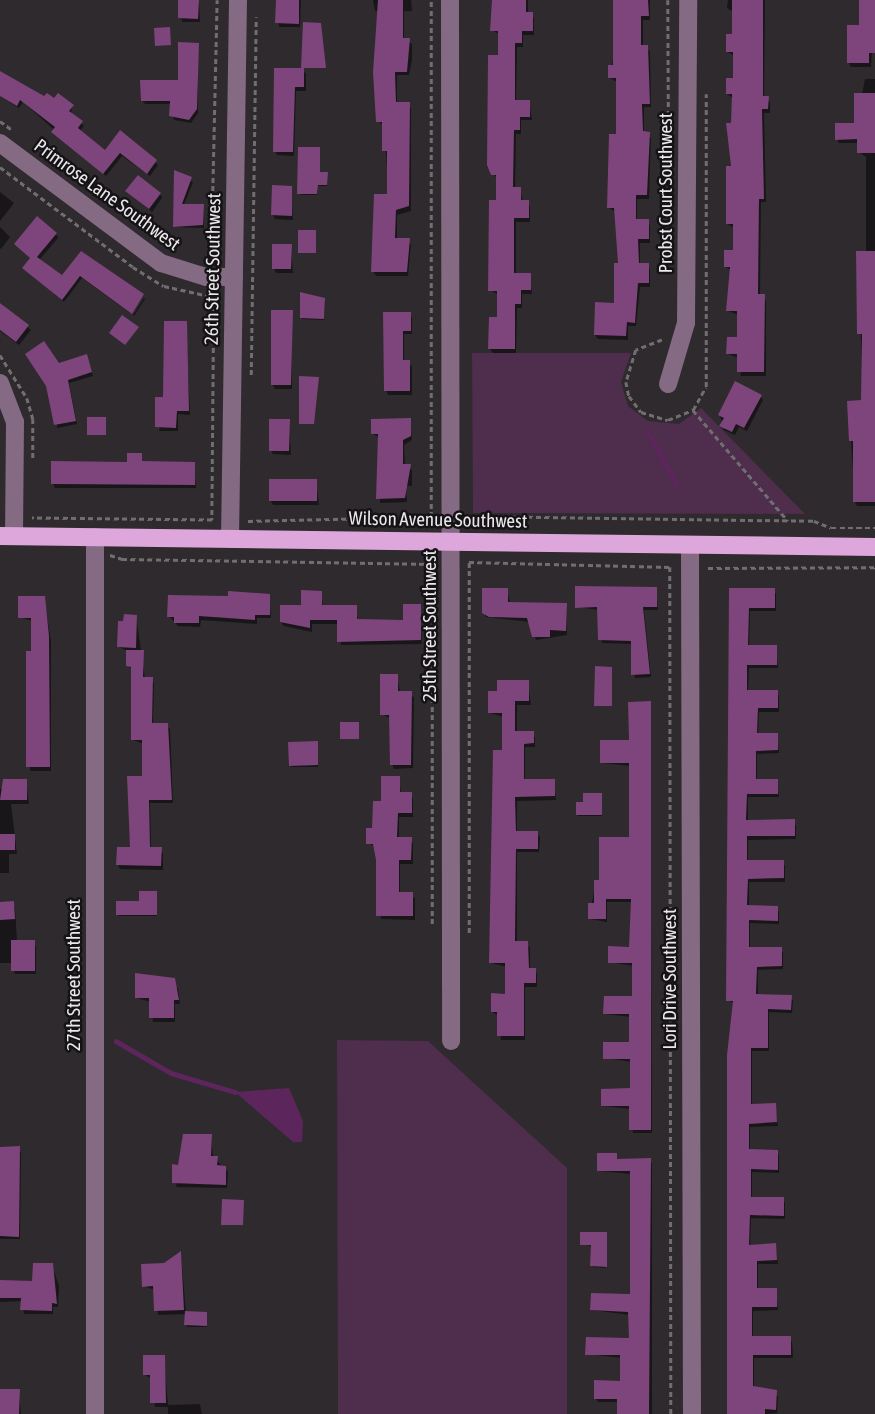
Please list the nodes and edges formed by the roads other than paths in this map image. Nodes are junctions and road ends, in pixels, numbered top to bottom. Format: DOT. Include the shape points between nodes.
graph roads {
  1 [pos="239,0"];
  2 [pos="450,0"];
  3 [pos="688,0"];
  4 [pos="0,144"];
  5 [pos="234,277"];
  6 [pos="0,383"];
  7 [pos="668,384"];
  8 [pos="7,536"];
  9 [pos="230,539"];
  10 [pos="451,542"];
  11 [pos="690,545"];
  12 [pos="95,546"];
  13 [pos="875,547"];
  14 [pos="451,1041"];
  15 [pos="96,1414"];
  16 [pos="692,1414"];
  1 -- 5 [label="street, 26th Street Southwest"];
  2 -- 10 [label="street, 25th Street Southwest"];
  3 -- 7 [label="street, Probst Court Southwest" via="686,323"];
  4 -- 5 [label="street, Primrose Lane Southwest" via="161,263 206,277"];
  5 -- 9 [label="street, 26th Street Southwest"];
  6 -- 8 [label="street" via="15,422"];
  8 -- 12 [label="main road, Wilson Avenue Southwest"];
  9 -- 10 [label="main road, Wilson Avenue Southwest"];
  9 -- 12 [label="main road, Wilson Avenue Southwest"];
  10 -- 11 [label="main road, Wilson Avenue Southwest"];
  10 -- 14 [label="street, 25th Street Southwest"];
  11 -- 13 [label="main road, Wilson Avenue Southwest"];
  11 -- 16 [label="street, Lori Drive Southwest"];
  12 -- 15 [label="street, 27th Street Southwest"];
}
